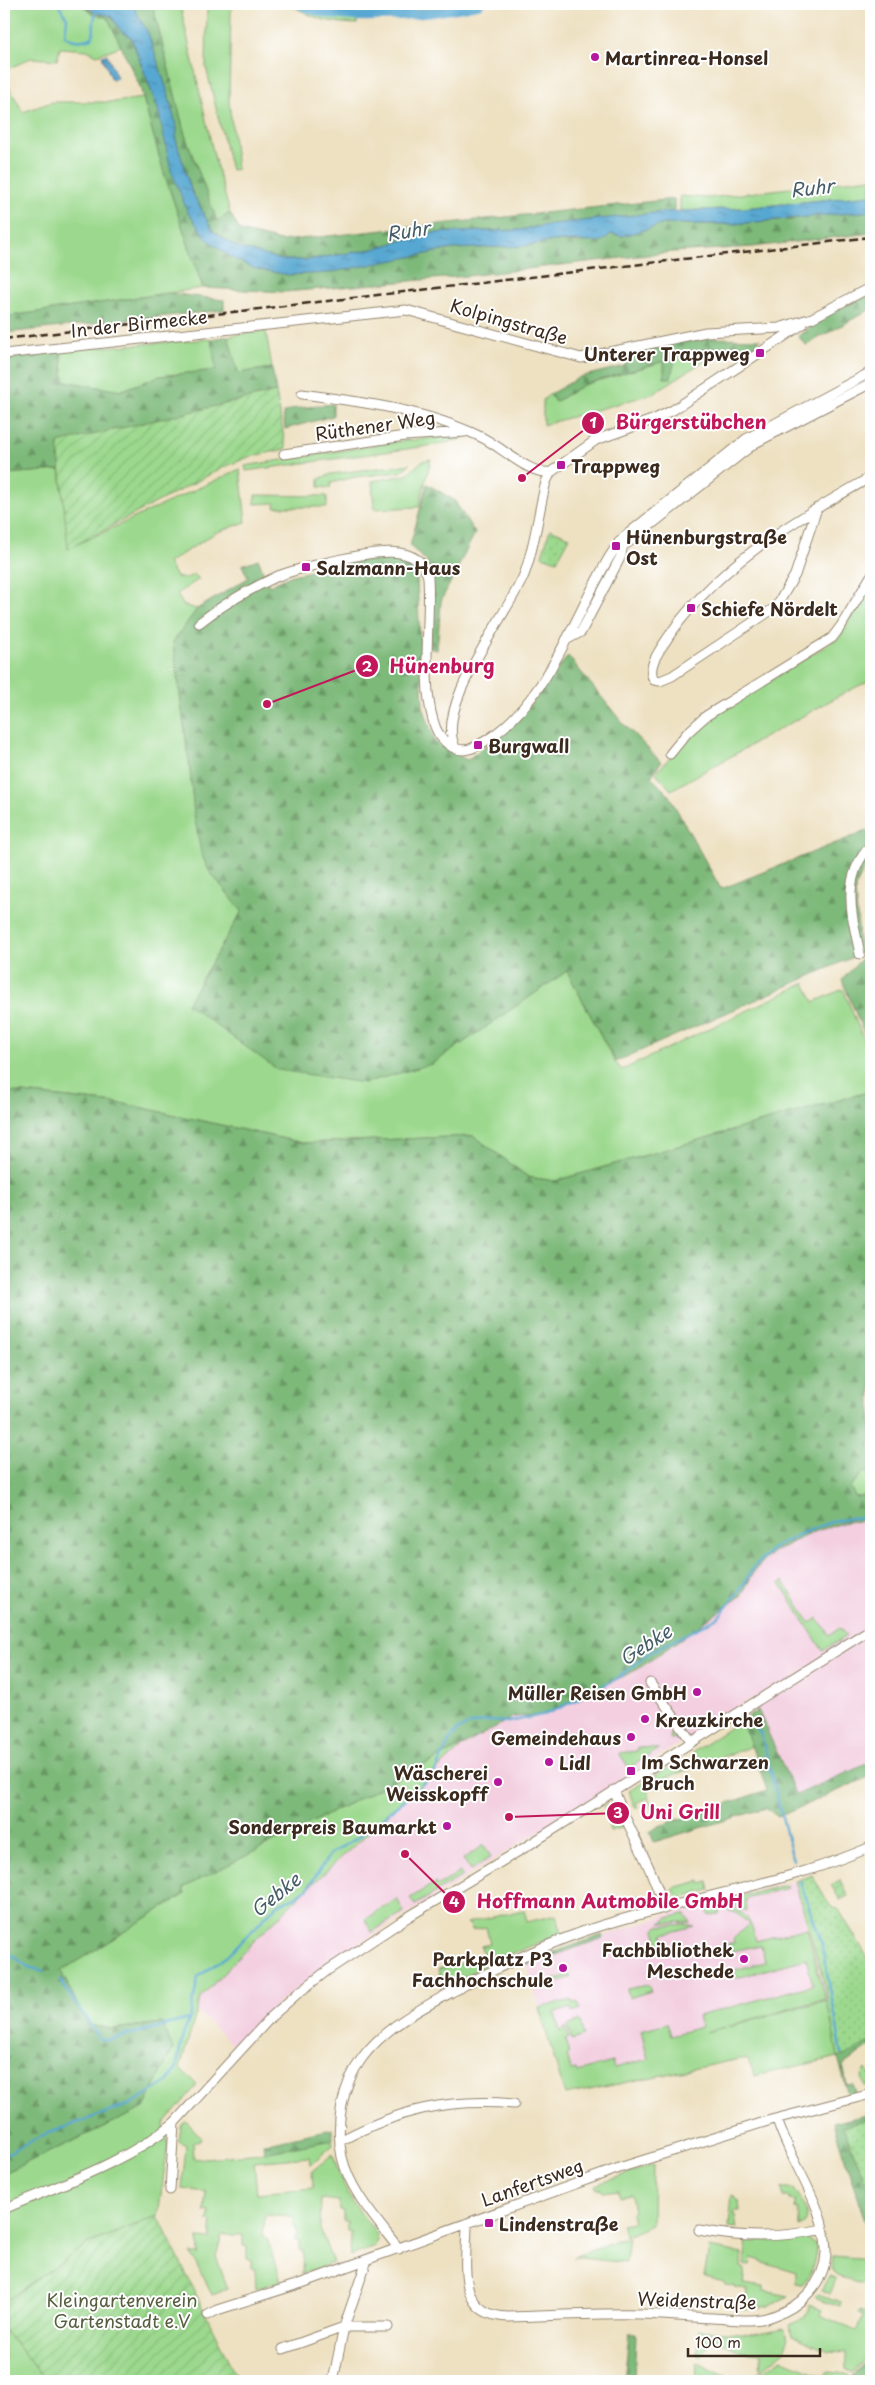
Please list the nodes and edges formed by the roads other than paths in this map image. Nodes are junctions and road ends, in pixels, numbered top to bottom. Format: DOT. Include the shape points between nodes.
graph roads {
  1 [pos="871,287"];
  2 [pos="812,318"];
  3 [pos="277,324"];
  4 [pos="4,354"];
  5 [pos="871,372"];
  6 [pos="871,383"];
  7 [pos="302,394"];
  8 [pos="470,432"];
  9 [pos="284,454"];
  10 [pos="534,471"];
  11 [pos="551,472"];
  12 [pos="871,478"];
  13 [pos="543,493"];
  14 [pos="817,508"];
  15 [pos="619,542"];
  16 [pos="629,542"];
  17 [pos="622,553"];
  18 [pos="871,576"];
  19 [pos="199,623"];
  20 [pos="566,640"];
  21 [pos="451,733"];
  22 [pos="440,737"];
  23 [pos="456,749"];
  24 [pos="670,754"];
  25 [pos="871,845"];
  26 [pos="860,954"];
  27 [pos="871,1629"];
  28 [pos="650,1683"];
  29 [pos="691,1742"];
  30 [pos="614,1790"];
  31 [pos="871,1846"];
  32 [pos="664,1909"];
  33 [pos="871,2094"];
  34 [pos="514,2104"];
  35 [pos="777,2119"];
  36 [pos="174,2123"];
  37 [pos="340,2141"];
  38 [pos="170,2190"];
  39 [pos="4,2209"];
  40 [pos="467,2223"];
  41 [pos="823,2229"];
  42 [pos="699,2230"];
  43 [pos="399,2249"];
  44 [pos="367,2260"];
  45 [pos="208,2315"];
  46 [pos="344,2327"];
  47 [pos="388,2327"];
  48 [pos="283,2349"];
  49 [pos="333,2381"];
  1 -- 2 [label="street, Kolpingstraße"];
  2 -- 3 [label="street, Kolpingstraße" via="766,330 692,334 581,358 411,310"];
  2 -- 11 [label="street" via="673,410 600,438"];
  3 -- 4 [label="street, In der Birmecke"];
  5 -- 15 [label="street" via="746,439"];
  6 -- 16 [label="street" via="755,443"];
  7 -- 8 [label="street" via="404,410"];
  8 -- 9 [label="street, Rüthener Weg" via="405,436"];
  8 -- 10 [label="street"];
  10 -- 11 [label="street"];
  10 -- 13 [label="street"];
  11 -- 13 [label="street"];
  12 -- 14 [label="street"];
  13 -- 21 [label="street" via="523,577 462,687"];
  14 -- 14 [label="street" via="796,575 776,607 672,676 660,681 652,676 653,664 670,634 706,590 769,538"];
  15 -- 16 [label="street"];
  15 -- 17 [label="street"];
  15 -- 20 [label="street"];
  16 -- 17 [label="street"];
  17 -- 20 [label="street" via="581,632"];
  18 -- 24 [label="street" via="832,638 706,716"];
  19 -- 22 [label="street" via="228,602 289,572 375,552 395,552 414,557 424,565 428,577 429,698 433,723"];
  20 -- 23 [label="street" via="540,685 510,720 478,745 466,750"];
  21 -- 22 [label="street"];
  21 -- 23 [label="street"];
  22 -- 23 [label="street"];
  25 -- 26 [label="street" via="855,869 850,888 850,908"];
  27 -- 29 [label="street"];
  28 -- 29 [label="street"];
  29 -- 30 [label="street"];
  30 -- 32 [label="street"];
  30 -- 36 [label="street" via="328,1970 259,2030"];
  31 -- 32 [label="street" via="802,1872"];
  32 -- 37 [label="street" via="584,1931 531,1952 437,2000 401,2023 379,2039 354,2070 341,2112"];
  33 -- 35 [label="street, Lanfertsweg"];
  34 -- 37 [label="street" via="440,2104 384,2121"];
  35 -- 40 [label="street, Lanfertsweg" via="622,2167"];
  35 -- 41 [label="street, Weidenstraße"];
  36 -- 38 [label="street"];
  36 -- 39 [label="street" via="152,2140 114,2160"];
  37 -- 43 [label="street" via="353,2184"];
  40 -- 41 [label="street, Weidenstraße" via="467,2280 471,2298 480,2310 493,2316 508,2317 622,2314 745,2320 772,2317 800,2302 820,2277 826,2253"];
  40 -- 43 [label="street, Lanfertsweg"];
  41 -- 42 [label="street" via="754,2236"];
  43 -- 44 [label="street, Lanfertsweg"];
  44 -- 45 [label="street, Lanfertsweg"];
  44 -- 46 [label="street"];
  46 -- 47 [label="street"];
  46 -- 48 [label="street"];
  46 -- 49 [label="street"];
}
